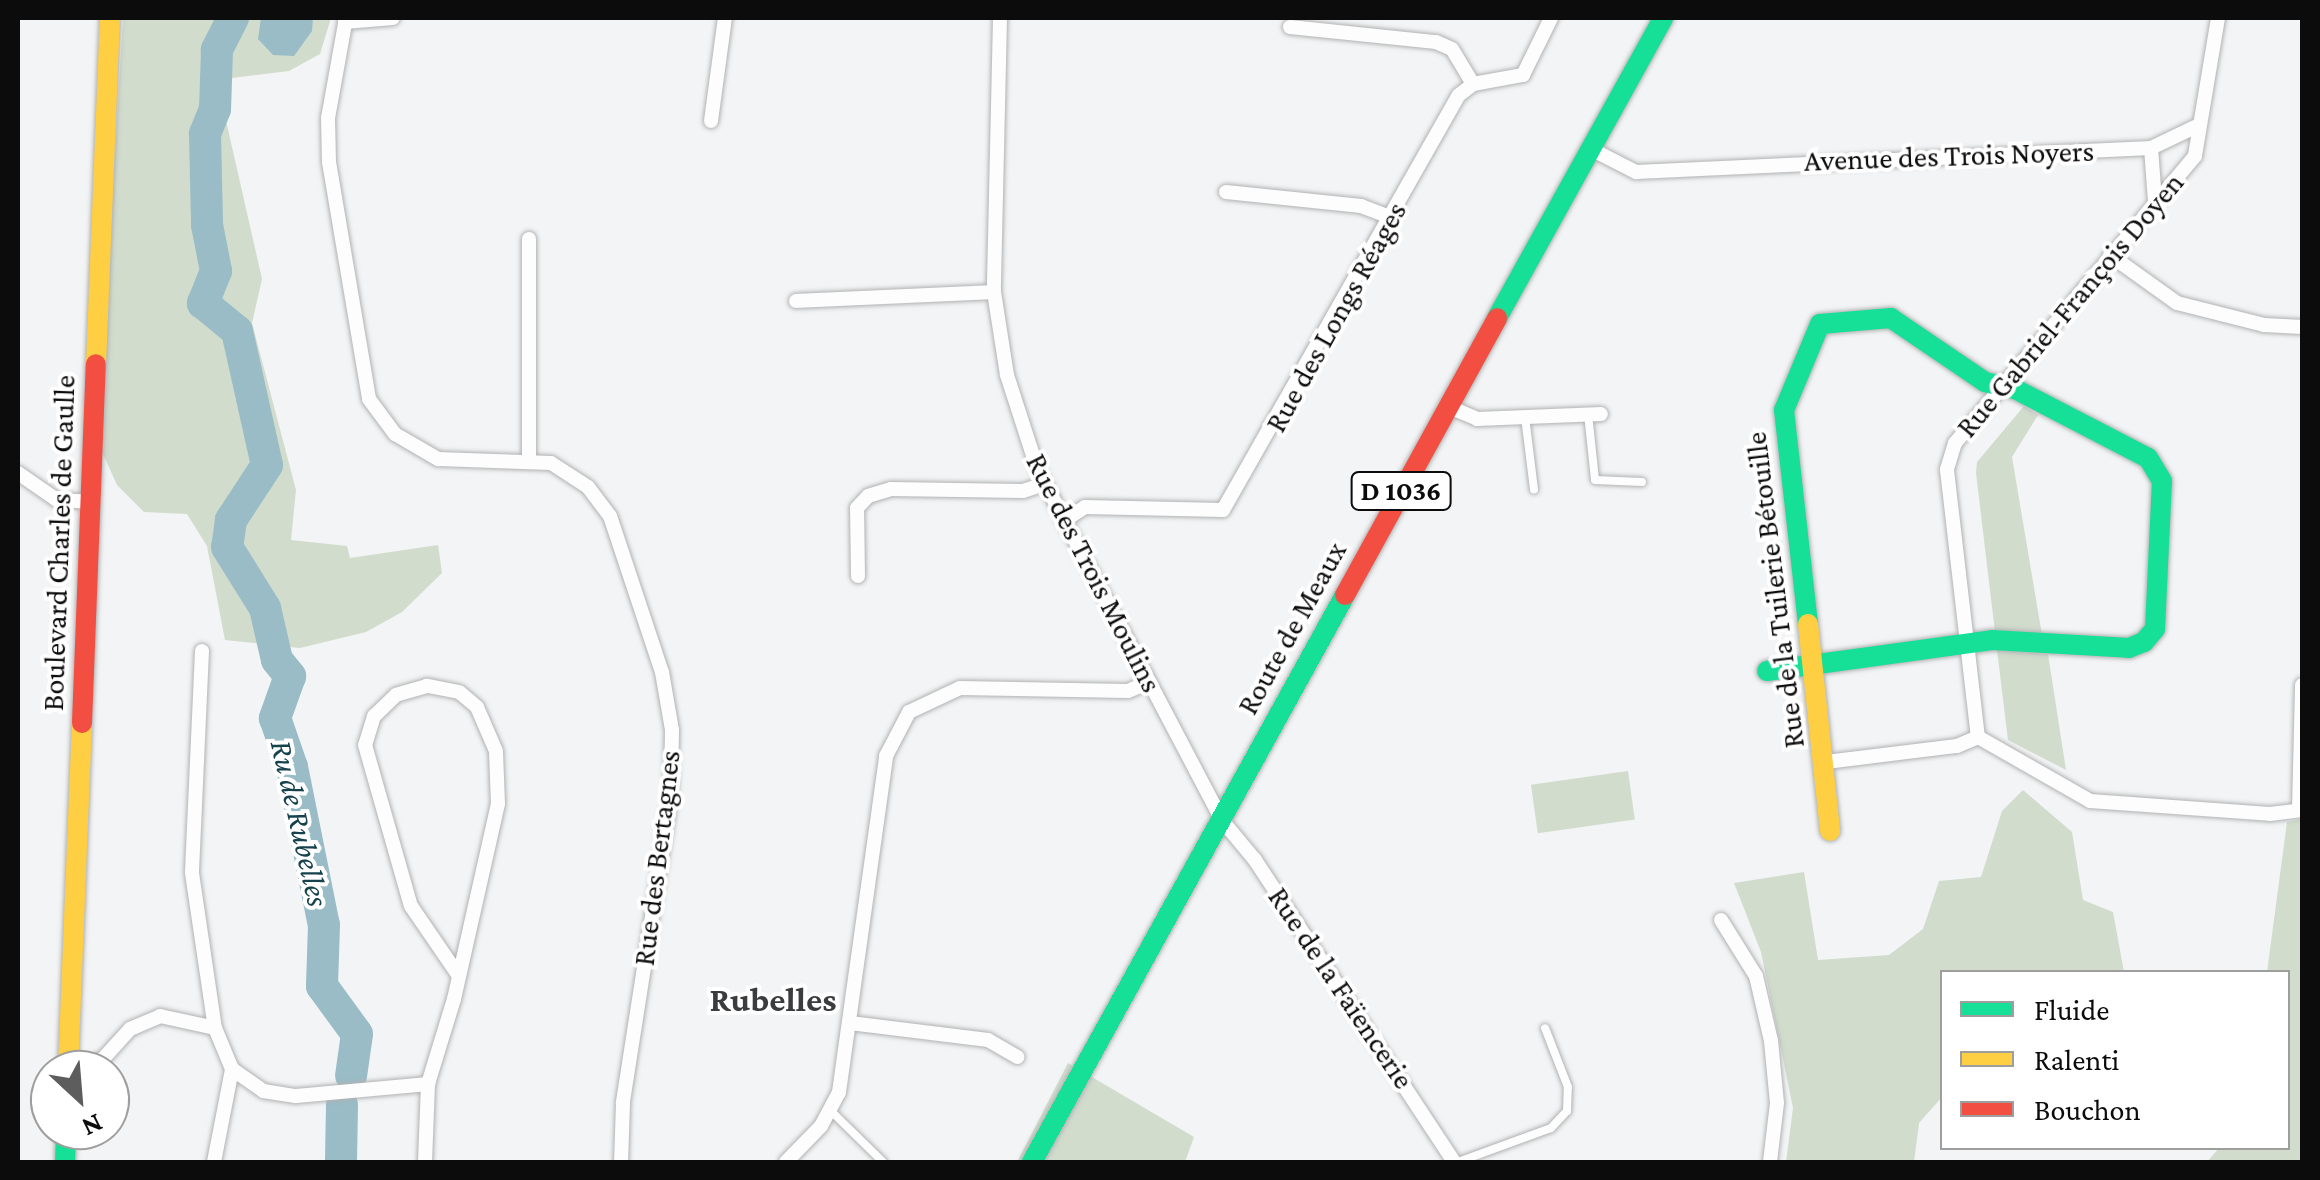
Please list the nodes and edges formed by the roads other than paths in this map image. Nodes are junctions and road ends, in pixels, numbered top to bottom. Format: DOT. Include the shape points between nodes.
graph roads {
  1 [pos="110,18"];
  2 [pos="393,18"];
  3 [pos="725,18"];
  4 [pos="1000,18"];
  5 [pos="1550,18"];
  6 [pos="1663,18"];
  7 [pos="2218,18"];
  8 [pos="346,20"];
  9 [pos="1290,27"];
  10 [pos="1473,84"];
  11 [pos="711,121"];
  12 [pos="2195,127"];
  13 [pos="2151,148"];
  14 [pos="1591,149"];
  15 [pos="1226,192"];
  16 [pos="2155,201"];
  17 [pos="1392,218"];
  18 [pos="529,239"];
  19 [pos="2110,255"];
  20 [pos="994,292"];
  21 [pos="796,302"];
  22 [pos="2302,327"];
  23 [pos="2004,384"];
  24 [pos="1447,406"];
  25 [pos="1595,414"];
  26 [pos="1525,417"];
  27 [pos="528,459"];
  28 [pos="18,473"];
  29 [pos="1642,482"];
  30 [pos="1044,484"];
  31 [pos="1534,489"];
  32 [pos="91,502"];
  33 [pos="1065,520"];
  34 [pos="858,576"];
  35 [pos="1968,644"];
  36 [pos="202,651"];
  37 [pos="1813,664"];
  38 [pos="1767,671"];
  39 [pos="1148,682"];
  40 [pos="2302,685"];
  41 [pos="1978,737"];
  42 [pos="1826,762"];
  43 [pos="2301,810"];
  44 [pos="1220,818"];
  45 [pos="1830,830"];
  46 [pos="1722,920"];
  47 [pos="459,976"];
  48 [pos="850,1023"];
  49 [pos="215,1028"];
  50 [pos="1545,1028"];
  51 [pos="69,1050"];
  52 [pos="111,1050"];
  53 [pos="1017,1057"];
  54 [pos="232,1069"];
  55 [pos="428,1084"];
  56 [pos="831,1111"];
  57 [pos="214,1162"];
  58 [pos="425,1162"];
  59 [pos="621,1162"];
  60 [pos="786,1162"];
  61 [pos="883,1162"];
  62 [pos="1032,1162"];
  63 [pos="1456,1162"];
  64 [pos="1770,1162"];
  1 -- 32 [label="street, Boulevard Charles de Gaulle"];
  2 -- 8 [label="street"];
  3 -- 11 [label="street"];
  4 -- 20 [label="street, Rue des Trois Moulins"];
  5 -- 10 [label="street" via="1523,75"];
  6 -- 14 [label="street, Route de Meaux / D 1036"];
  7 -- 12 [label="street"];
  8 -- 27 [label="street, Rue des Bertagnes" via="328,118 329,162 369,398 395,434 438,458"];
  9 -- 10 [label="street" via="1436,42 1452,50"];
  10 -- 17 [label="street, Rue des Longs Réages" via="1459,95"];
  12 -- 13 [label="street, Avenue des Trois Noyers"];
  12 -- 16 [label="street, Rue Gabriel-François Doyen" via="2195,156"];
  13 -- 14 [label="street, Avenue des Trois Noyers" via="1636,172"];
  13 -- 16 [label="street"];
  14 -- 24 [label="street, Route de Meaux / D 1036"];
  15 -- 17 [label="street" via="1361,206"];
  16 -- 19 [label="street, Rue Gabriel-François Doyen"];
  17 -- 33 [label="street, Rue des Longs Réages" via="1223,510 1084,507"];
  18 -- 27 [label="street"];
  19 -- 22 [label="street" via="2177,303 2264,325"];
  19 -- 23 [label="street, Rue Gabriel-François Doyen"];
  20 -- 21 [label="street"];
  20 -- 30 [label="street, Rue des Trois Moulins" via="1007,375"];
  23 -- 35 [label="street, Rue Gabriel-François Doyen" via="1948,457"];
  23 -- 35 [label="street, Rue de la Tuilerie Bétouille" via="2156,468 2162,480 2154,629 2130,648"];
  23 -- 37 [label="street, Rue de la Tuilerie Bétouille" via="1985,382 1892,318 1835,320 1813,334 1784,410"];
  24 -- 26 [label="street" via="1477,419"];
  24 -- 44 [label="street, Route de Meaux / D 1036"];
  25 -- 26 [label="street"];
  25 -- 29 [label="lane" via="1594,480"];
  26 -- 31 [label="lane"];
  27 -- 59 [label="street, Rue des Bertagnes" via="572,474 610,516 647,618 672,730 671,795 623,1104"];
  28 -- 32 [label="street" via="56,500"];
  30 -- 33 [label="street, Rue des Trois Moulins"];
  30 -- 34 [label="street" via="1023,491 891,489 868,496 857,508"];
  32 -- 51 [label="street, Boulevard Charles de Gaulle"];
  33 -- 39 [label="street, Rue des Trois Moulins"];
  35 -- 37 [label="street"];
  35 -- 41 [label="street, Rue Gabriel-François Doyen"];
  36 -- 49 [label="street" via="192,873"];
  37 -- 38 [label="street"];
  37 -- 42 [label="street, Rue de la Tuilerie Bétouille"];
  39 -- 44 [label="street, Rue des Trois Moulins"];
  39 -- 48 [label="street" via="1128,691 960,688 910,712 886,756"];
  40 -- 43 [label="street"];
  41 -- 42 [label="street, Rue de la Tuilerie Bétouille" via="1956,746"];
  41 -- 43 [label="street" via="2070,792 2127,804"];
  42 -- 45 [label="street, Rue de la Tuilerie Bétouille"];
  44 -- 62 [label="street, Route de Meaux / D 1036"];
  44 -- 63 [label="street, Rue de la Faïencerie" via="1255,860"];
  46 -- 64 [label="street" via="1756,976 1771,1041 1777,1103"];
  47 -- 47 [label="street" via="498,804 496,751 477,707 459,692 426,686 396,695 374,716 365,745 411,906"];
  47 -- 55 [label="street"];
  48 -- 53 [label="street" via="988,1040"];
  48 -- 56 [label="street"];
  49 -- 52 [label="street" via="160,1016 130,1029"];
  49 -- 54 [label="street"];
  50 -- 63 [label="lane" via="1568,1087 1567,1111 1550,1128"];
  54 -- 55 [label="street" via="263,1091 296,1096"];
  54 -- 57 [label="street"];
  55 -- 58 [label="street"];
  56 -- 60 [label="street"];
  56 -- 61 [label="lane"];
}
